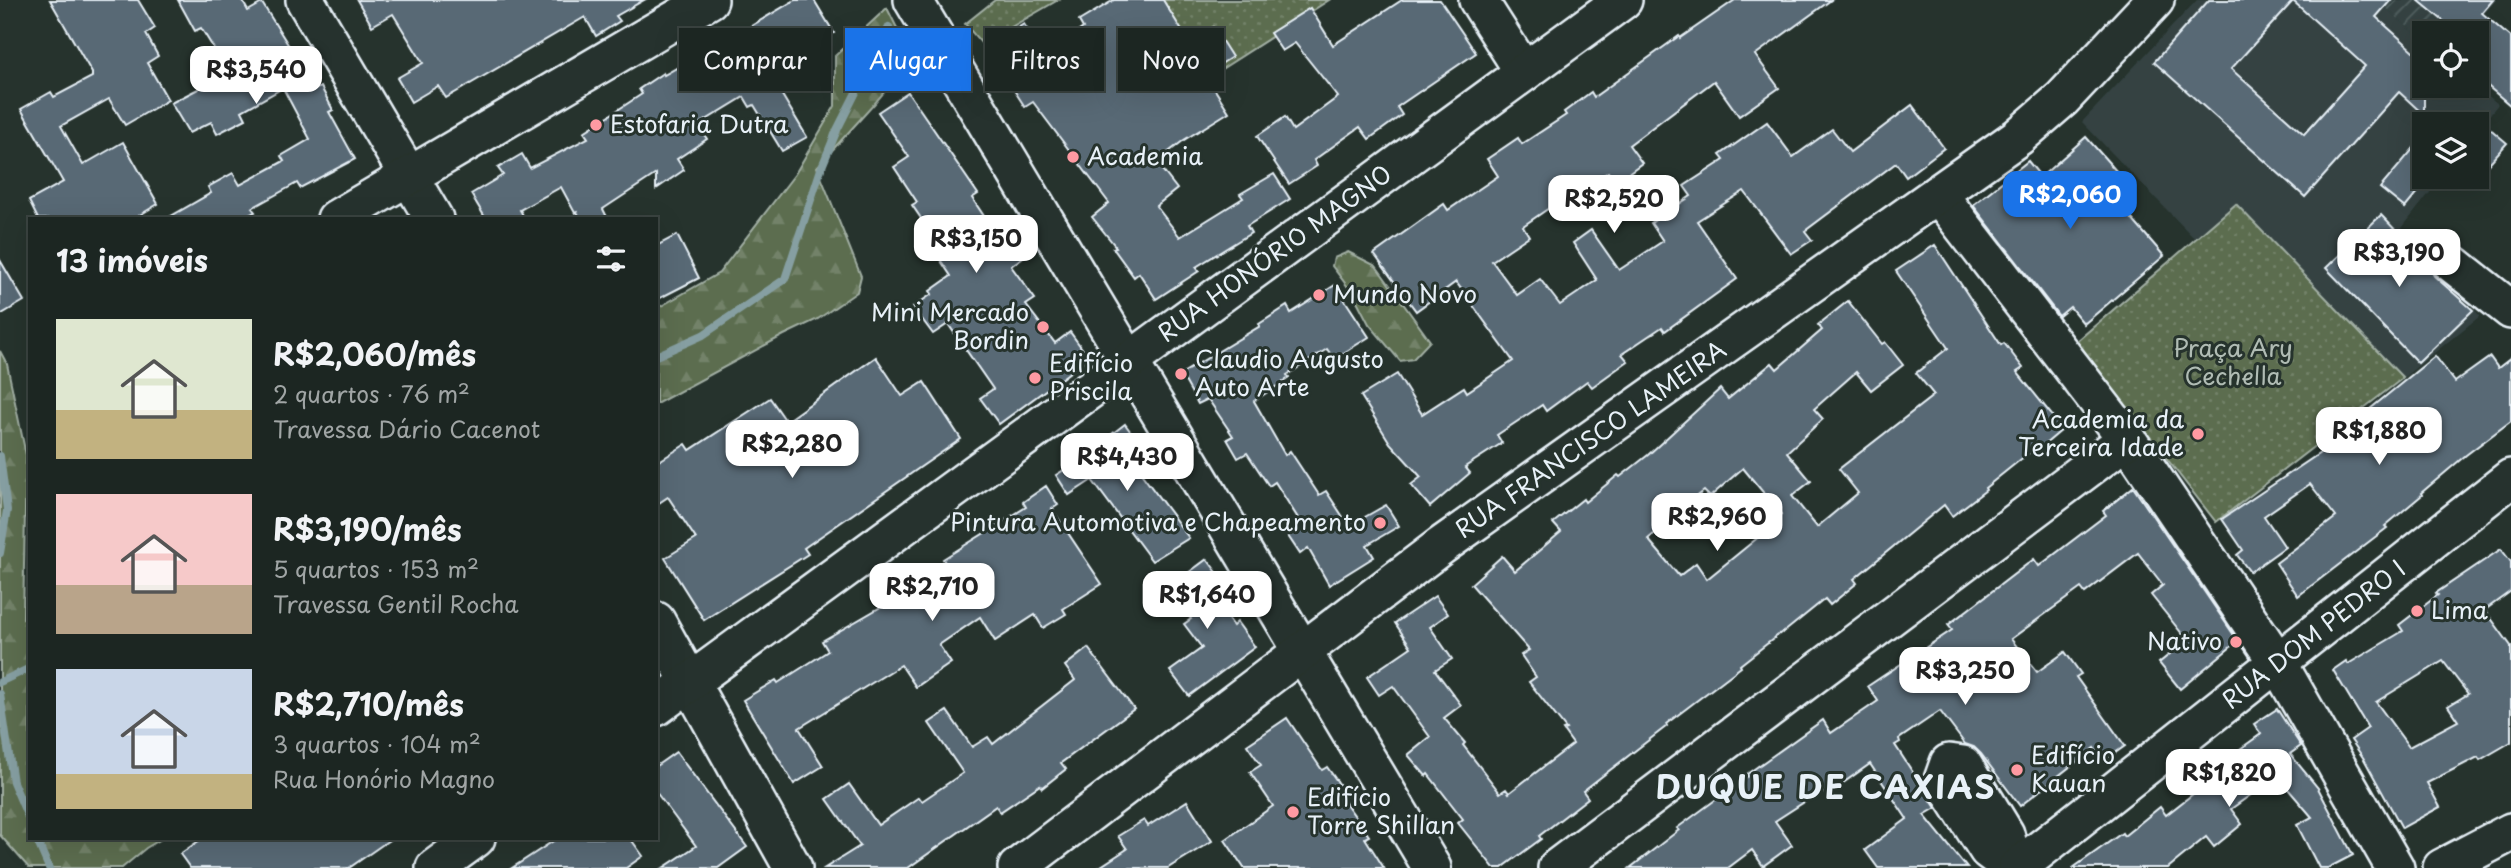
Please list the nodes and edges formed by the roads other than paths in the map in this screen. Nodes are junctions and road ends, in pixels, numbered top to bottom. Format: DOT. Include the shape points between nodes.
graph roads {
  1 [pos="305,0"];
  2 [pos="709,0"];
  3 [pos="913,0"];
  4 [pos="1478,0"];
  5 [pos="1623,0"];
  6 [pos="2155,0"];
  7 [pos="1524,72"];
  8 [pos="410,175"];
  9 [pos="1938,194"];
  10 [pos="339,217"];
  11 [pos="433,217"];
  12 [pos="2448,260"];
  13 [pos="2511,310"];
  14 [pos="1130,361"];
  15 [pos="2127,439"];
  16 [pos="2511,478"];
  17 [pos="658,625"];
  18 [pos="1303,651"];
  19 [pos="2278,663"];
  20 [pos="690,682"];
  21 [pos="658,706"];
  22 [pos="2511,832"];
  23 [pos="473,840"];
  24 [pos="435,868"];
  25 [pos="793,868"];
  26 [pos="1017,868"];
  27 [pos="1432,868"];
  28 [pos="1557,868"];
  29 [pos="2015,868"];
  30 [pos="2395,868"];
  31 [pos="2442,868"];
  1 -- 8 [label="street"];
  2 -- 8 [label="street"];
  3 -- 14 [label="street"];
  4 -- 7 [label="street"];
  5 -- 7 [label="street, RUA HONÓRIO MAGNO"];
  6 -- 9 [label="street, RUA FRANCISCO LAMEIRA" via="2044,114"];
  7 -- 14 [label="street, RUA HONÓRIO MAGNO"];
  8 -- 10 [label="street"];
  8 -- 11 [label="street"];
  9 -- 15 [label="street"];
  9 -- 18 [label="street, RUA FRANCISCO LAMEIRA" via="1441,546"];
  12 -- 13 [label="street"];
  14 -- 18 [label="street"];
  14 -- 20 [label="street, RUA HONÓRIO MAGNO"];
  15 -- 19 [label="street"];
  15 -- 28 [label="street"];
  16 -- 19 [label="street, RUA DOM PEDRO I"];
  17 -- 20 [label="street"];
  18 -- 26 [label="street, RUA FRANCISCO LAMEIRA"];
  18 -- 27 [label="street"];
  19 -- 29 [label="street, RUA DOM PEDRO I"];
  19 -- 30 [label="street"];
  20 -- 21 [label="street, RUA HONÓRIO MAGNO"];
  20 -- 25 [label="street"];
  22 -- 31 [label="street"];
  23 -- 24 [label="street"];
}
